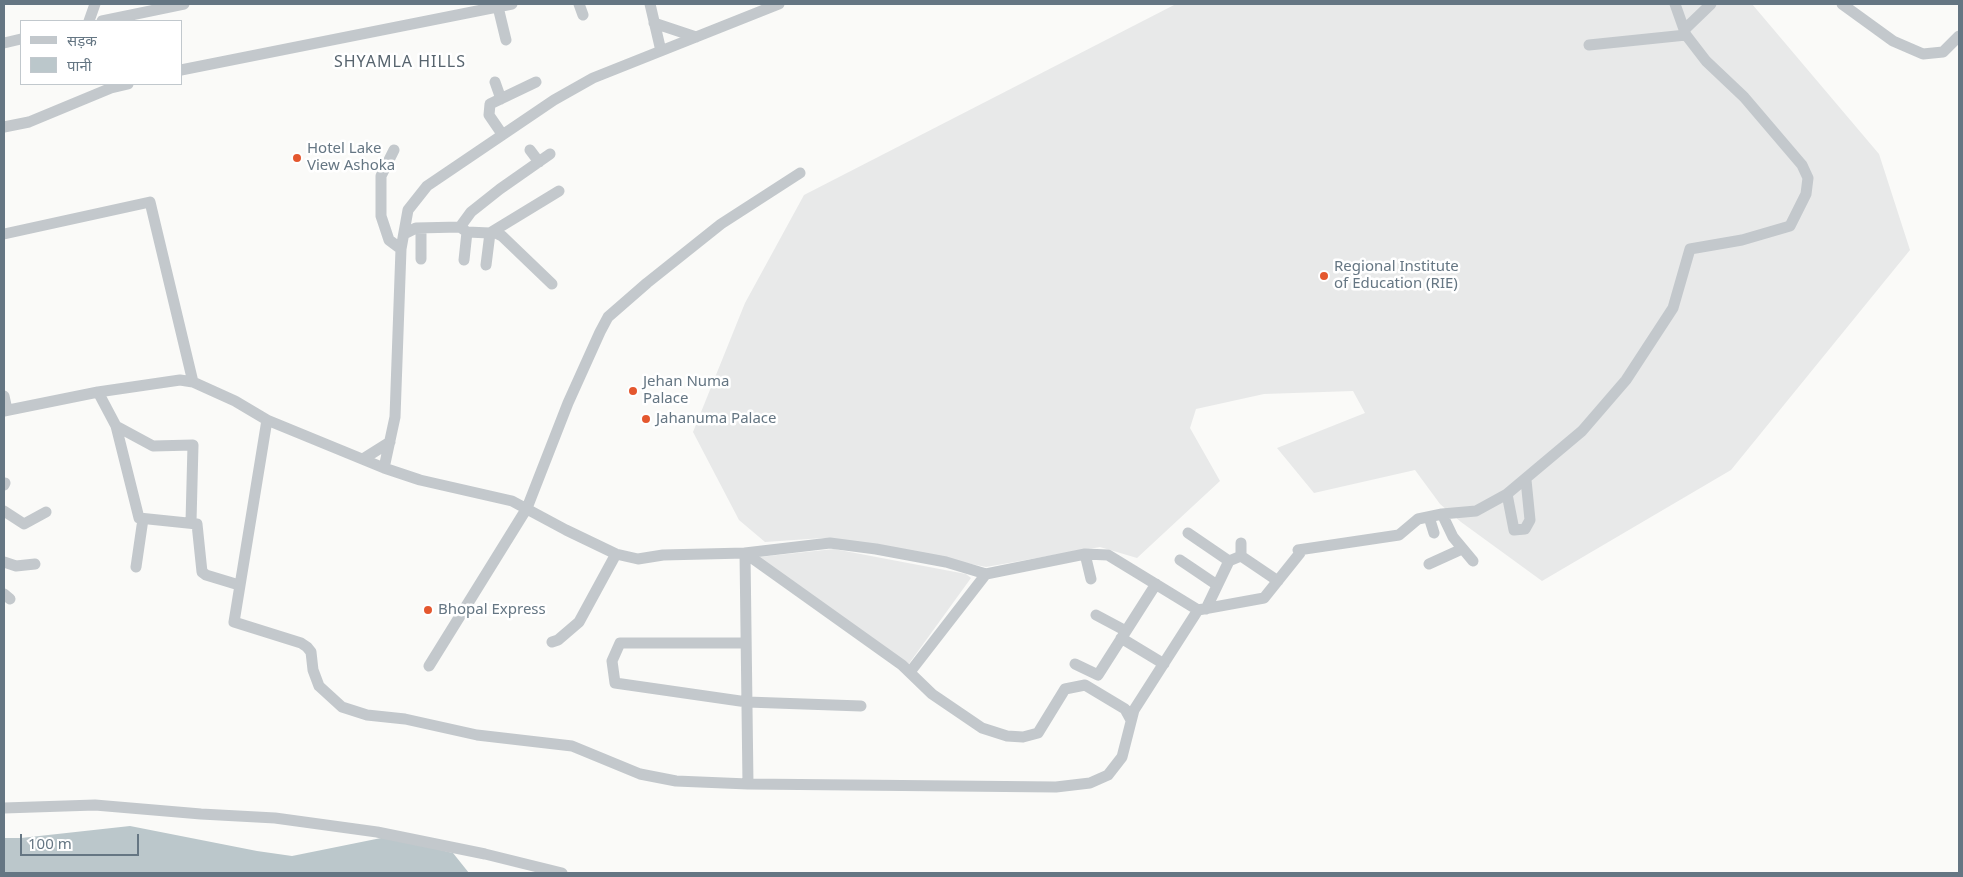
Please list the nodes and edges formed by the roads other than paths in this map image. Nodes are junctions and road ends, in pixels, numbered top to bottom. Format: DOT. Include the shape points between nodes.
graph roads {
  1 [pos="95,4"];
  2 [pos="184,4"];
  3 [pos="512,4"];
  4 [pos="650,4"];
  5 [pos="746,4"];
  6 [pos="779,4"];
  7 [pos="1675,4"];
  8 [pos="1710,4"];
  9 [pos="1842,4"];
  10 [pos="767,6"];
  11 [pos="498,7"];
  12 [pos="748,16"];
  13 [pos="89,20"];
  14 [pos="107,20"];
  15 [pos="654,23"];
  16 [pos="1685,32"];
  17 [pos="1959,36"];
  18 [pos="696,37"];
  19 [pos="20,39"];
  20 [pos="506,40"];
  21 [pos="4,44"];
  22 [pos="1589,45"];
  23 [pos="661,51"];
  24 [pos="182,70"];
  25 [pos="495,82"];
  26 [pos="536,82"];
  27 [pos="124,85"];
  28 [pos="501,98"];
  29 [pos="4,127"];
  30 [pos="502,134"];
  31 [pos="394,150"];
  32 [pos="530,150"];
  33 [pos="550,154"];
  34 [pos="539,162"];
  35 [pos="800,173"];
  36 [pos="559,191"];
  37 [pos="421,228"];
  38 [pos="463,229"];
  39 [pos="490,233"];
  40 [pos="4,234"];
  41 [pos="404,234"];
  42 [pos="401,249"];
  43 [pos="421,259"];
  44 [pos="464,260"];
  45 [pos="486,265"];
  46 [pos="552,284"];
  47 [pos="193,382"];
  48 [pos="98,392"];
  49 [pos="4,396"];
  50 [pos="5,410"];
  51 [pos="267,420"];
  52 [pos="116,426"];
  53 [pos="390,442"];
  54 [pos="364,458"];
  55 [pos="384,468"];
  56 [pos="1526,480"];
  57 [pos="1507,494"];
  58 [pos="527,508"];
  59 [pos="4,511"];
  60 [pos="46,512"];
  61 [pos="1442,514"];
  62 [pos="1428,517"];
  63 [pos="143,519"];
  64 [pos="191,522"];
  65 [pos="1188,533"];
  66 [pos="1434,533"];
  67 [pos="1240,542"];
  68 [pos="1462,549"];
  69 [pos="745,553"];
  70 [pos="616,554"];
  71 [pos="1084,554"];
  72 [pos="1241,556"];
  73 [pos="1180,560"];
  74 [pos="1229,561"];
  75 [pos="1472,561"];
  76 [pos="35,564"];
  77 [pos="1429,564"];
  78 [pos="5,566"];
  79 [pos="136,567"];
  80 [pos="986,574"];
  81 [pos="1091,579"];
  82 [pos="1278,581"];
  83 [pos="1156,584"];
  84 [pos="238,585"];
  85 [pos="1217,585"];
  86 [pos="1202,610"];
  87 [pos="1096,615"];
  88 [pos="1124,634"];
  89 [pos="552,642"];
  90 [pos="746,643"];
  91 [pos="1075,664"];
  92 [pos="1164,664"];
  93 [pos="429,666"];
  94 [pos="910,672"];
  95 [pos="747,702"];
  96 [pos="861,706"];
  97 [pos="1131,720"];
  98 [pos="748,784"];
  99 [pos="4,808"];
  100 [pos="562,873"];
  1 -- 13 [label="street"];
  2 -- 14 [label="street"];
  3 -- 11 [label="street"];
  4 -- 15 [label="street"];
  5 -- 12 [label="street"];
  6 -- 10 [label="street"];
  7 -- 16 [label="street"];
  8 -- 16 [label="street"];
  9 -- 17 [label="street" via="1893,41 1923,54 1943,52"];
  10 -- 12 [label="street"];
  11 -- 20 [label="street"];
  11 -- 24 [label="street"];
  12 -- 18 [label="street"];
  15 -- 18 [label="street"];
  15 -- 23 [label="street"];
  16 -- 22 [label="street"];
  16 -- 56 [label="street" via="1706,61 1744,97 1802,165 1808,178 1806,194 1790,226 1742,240 1690,249 1673,308 1626,380 1582,431"];
  18 -- 23 [label="street"];
  19 -- 21 [label="street"];
  23 -- 30 [label="street" via="593,78"];
  25 -- 28 [label="street"];
  26 -- 28 [label="street"];
  27 -- 29 [label="street" via="30,122"];
  28 -- 30 [label="street" via="490,104 489,115"];
  30 -- 41 [label="street" via="427,186 408,210"];
  31 -- 42 [label="street" via="382,176 381,216 389,240"];
  32 -- 34 [label="street"];
  33 -- 34 [label="street"];
  34 -- 38 [label="street" via="471,212"];
  35 -- 58 [label="street" via="721,224 608,317 568,403"];
  36 -- 39 [label="street"];
  37 -- 38 [label="street"];
  37 -- 41 [label="street"];
  37 -- 43 [label="street"];
  38 -- 39 [label="street"];
  38 -- 44 [label="street"];
  39 -- 45 [label="street"];
  39 -- 46 [label="street" via="502,236"];
  40 -- 47 [label="street" via="150,202"];
  41 -- 42 [label="street"];
  42 -- 53 [label="street" via="395,417"];
  47 -- 48 [label="street" via="180,380"];
  47 -- 51 [label="street"];
  48 -- 50 [label="street"];
  48 -- 52 [label="street"];
  49 -- 50 [label="street"];
  51 -- 54 [label="street"];
  51 -- 84 [label="street"];
  52 -- 63 [label="street" via="139,518"];
  52 -- 64 [label="street" via="153,446 193,445"];
  53 -- 54 [label="street"];
  53 -- 55 [label="street"];
  54 -- 55 [label="street"];
  55 -- 58 [label="street" via="420,480 512,501"];
  56 -- 57 [label="street"];
  56 -- 57 [label="street" via="1530,520 1525,529 1514,530"];
  57 -- 61 [label="street" via="1476,511"];
  58 -- 70 [label="street"];
  58 -- 93 [label="street"];
  59 -- 60 [label="street" via="24,524"];
  61 -- 62 [label="street"];
  61 -- 68 [label="street"];
  62 -- 66 [label="street"];
  62 -- 82 [label="street" via="1418,519 1400,535 1298,550 1300,553"];
  63 -- 64 [label="street"];
  63 -- 79 [label="street"];
  64 -- 84 [label="street" via="197,524 202,572"];
  65 -- 74 [label="street"];
  67 -- 72 [label="street"];
  68 -- 75 [label="street"];
  68 -- 77 [label="street"];
  69 -- 70 [label="street" via="663,555 638,559"];
  69 -- 80 [label="street" via="830,543 946,562"];
  69 -- 90 [label="street"];
  69 -- 94 [label="street"];
  70 -- 89 [label="street" via="579,622"];
  71 -- 80 [label="street"];
  71 -- 81 [label="street"];
  71 -- 83 [label="street" via="1108,554"];
  72 -- 74 [label="street"];
  72 -- 82 [label="street"];
  73 -- 85 [label="street"];
  74 -- 85 [label="street"];
  76 -- 78 [label="street"];
  80 -- 94 [label="street"];
  82 -- 86 [label="street" via="1264,598"];
  83 -- 86 [label="street"];
  83 -- 88 [label="street"];
  84 -- 98 [label="street" via="234,622 307,647 319,686 342,706 367,714 477,735 572,746 640,774 676,781"];
  85 -- 86 [label="street"];
  86 -- 92 [label="street"];
  87 -- 88 [label="street"];
  88 -- 91 [label="street" via="1098,675"];
  88 -- 92 [label="street"];
  90 -- 95 [label="street"];
  90 -- 95 [label="street" via="620,643 612,661 615,683"];
  92 -- 97 [label="street"];
  94 -- 97 [label="street" via="932,694 982,728 1007,736 1023,737 1038,733 1065,689 1084,685 1125,709"];
  95 -- 96 [label="street"];
  95 -- 98 [label="street"];
  97 -- 98 [label="street" via="1122,756 1108,775 1090,783 1056,787"];
  99 -- 100 [label="street" via="96,805 275,818 377,832"];
}
